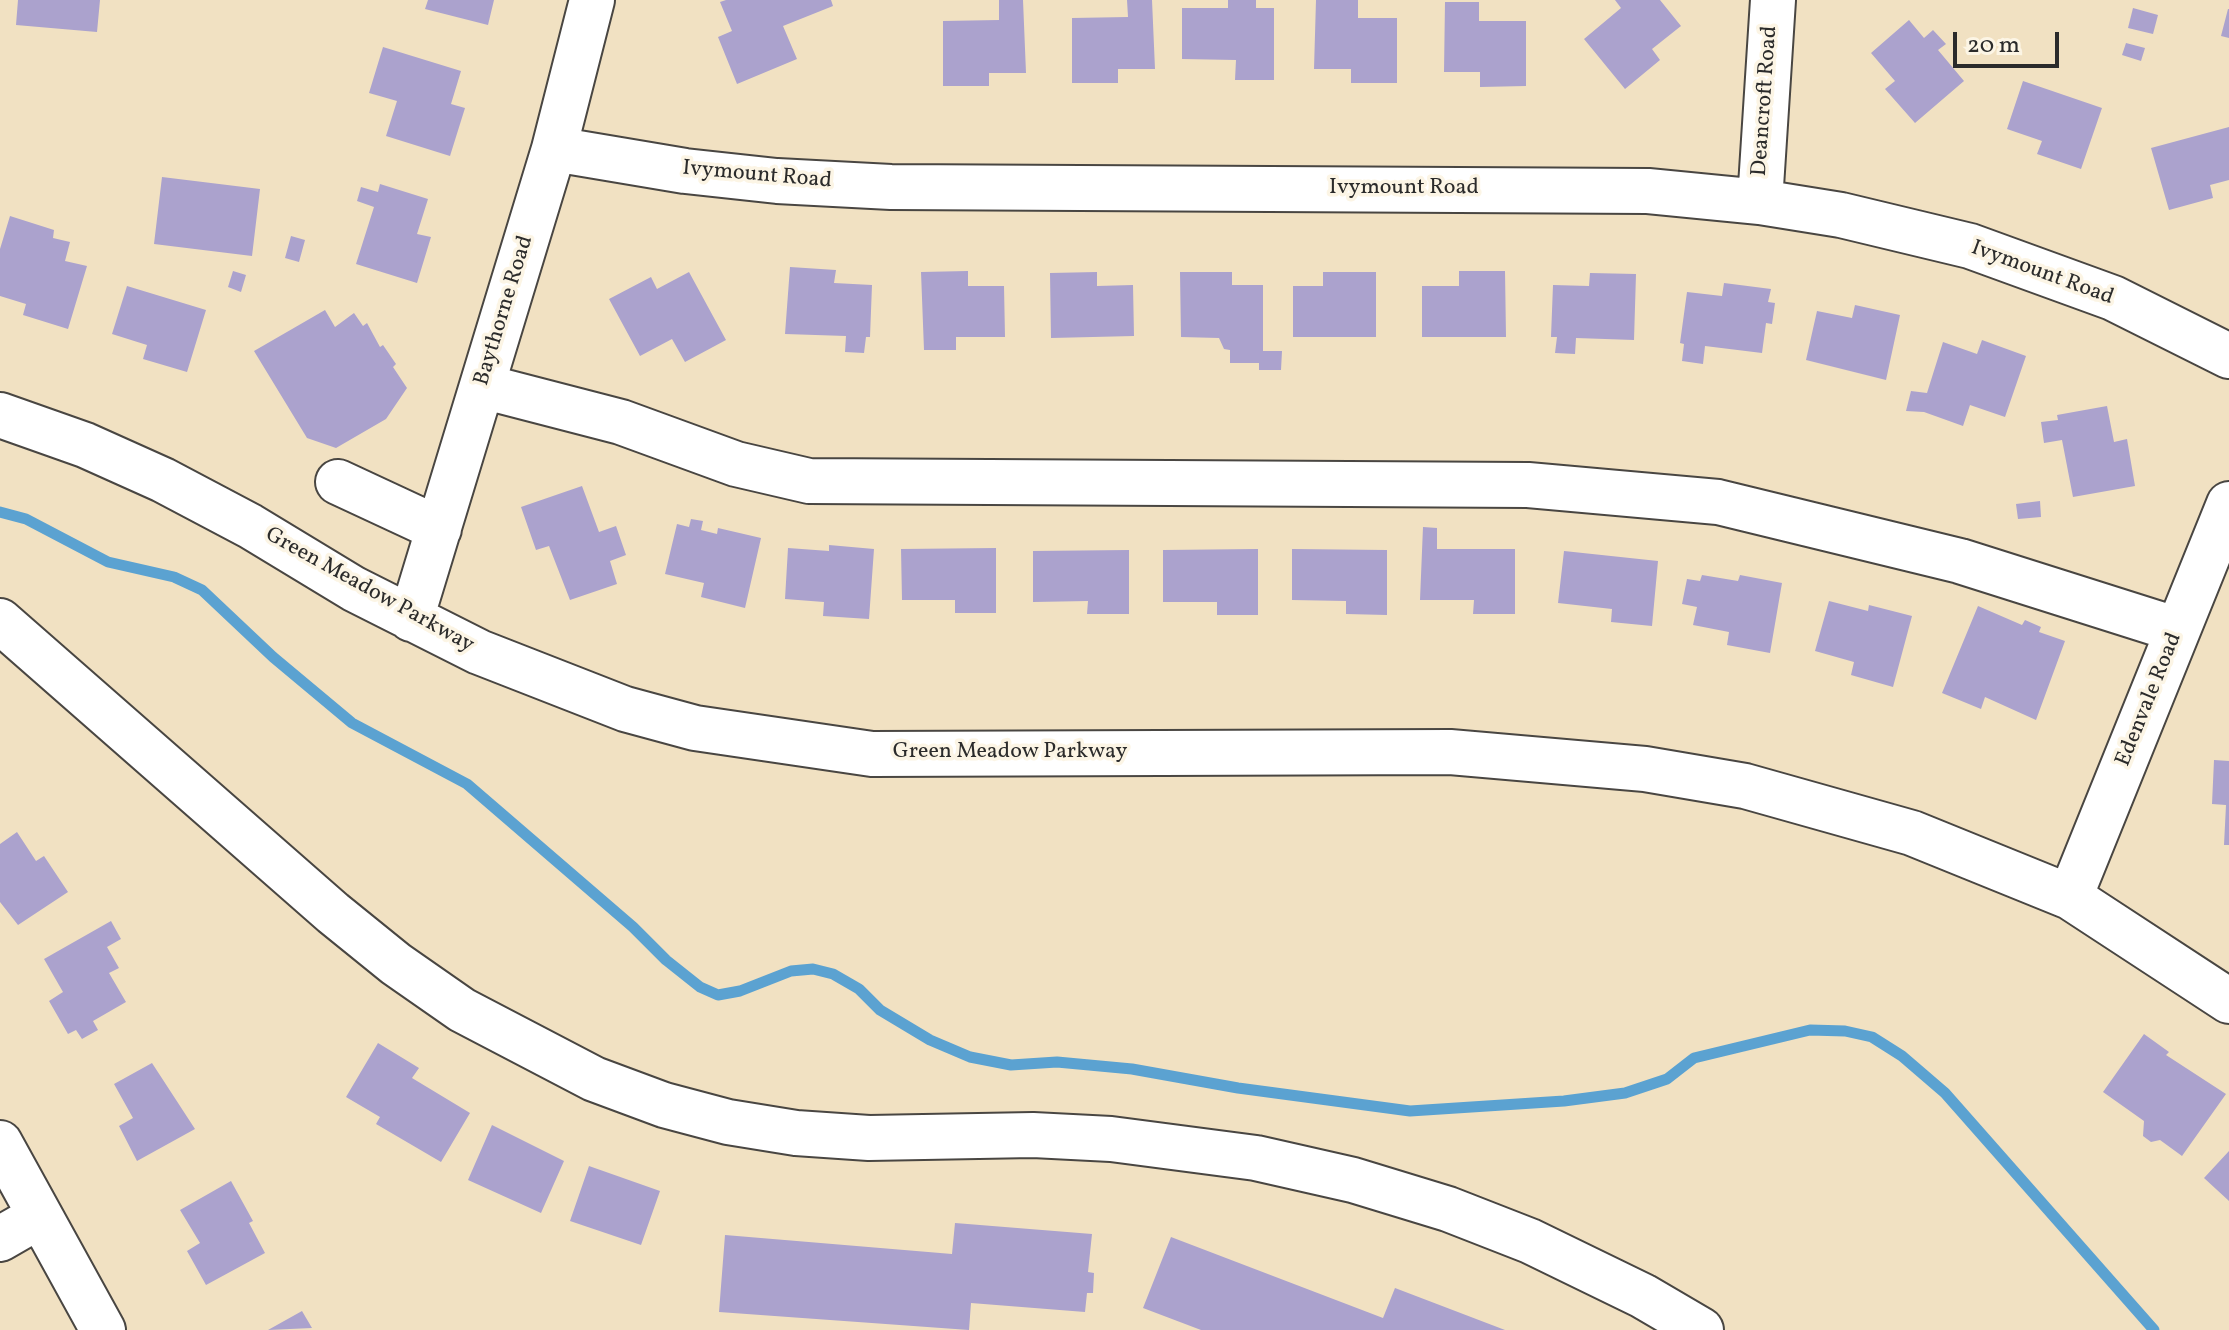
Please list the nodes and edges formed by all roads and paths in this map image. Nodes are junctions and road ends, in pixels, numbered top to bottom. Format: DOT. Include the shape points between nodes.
graph roads {
  1 [pos="592,0"];
  2 [pos="1773,0"];
  3 [pos="554,149"];
  4 [pos="1760,202"];
  5 [pos="2229,356"];
  6 [pos="482,386"];
  7 [pos="0,415"];
  8 [pos="338,482"];
  9 [pos="2229,504"];
  10 [pos="439,529"];
  11 [pos="411,619"];
  12 [pos="0,621"];
  13 [pos="2178,630"];
  14 [pos="2070,897"];
  15 [pos="2229,1001"];
  16 [pos="0,1143"];
  17 [pos="40,1216"];
  18 [pos="0,1239"];
  19 [pos="103,1330"];
  20 [pos="1701,1330"];
  1 -- 3 [label="street, Baythorne Road"];
  2 -- 4 [label="street, Deancroft Road"];
  3 -- 4 [label="street, Ivymount Road" via="746,178 891,187 1648,191"];
  3 -- 6 [label="street, Baythorne Road"];
  4 -- 5 [label="street, Ivymount Road" via="1970,246 2113,298"];
  6 -- 10 [label="street, Baythorne Road"];
  6 -- 13 [label="street" via="621,422 736,464 809,481 1528,485 1718,502 1960,561"];
  7 -- 11 [label="street, Green Meadow Parkway" via="163,480"];
  8 -- 10 [label="street"];
  9 -- 13 [label="street, Edenvale Road"];
  10 -- 11 [label="street, Baythorne Road"];
  11 -- 14 [label="street, Green Meadow Parkway" via="547,681 695,728 872,754 1450,752 1645,769 1826,806 1912,833"];
  12 -- 20 [label="street" via="396,964 462,1010 594,1079 664,1105 796,1133 1111,1139 1284,1164 1434,1205 1530,1241"];
  13 -- 14 [label="street, Edenvale Road"];
  14 -- 15 [label="street, Green Meadow Parkway"];
  16 -- 17 [label="street"];
  17 -- 18 [label="street"];
  17 -- 19 [label="street"];
}
